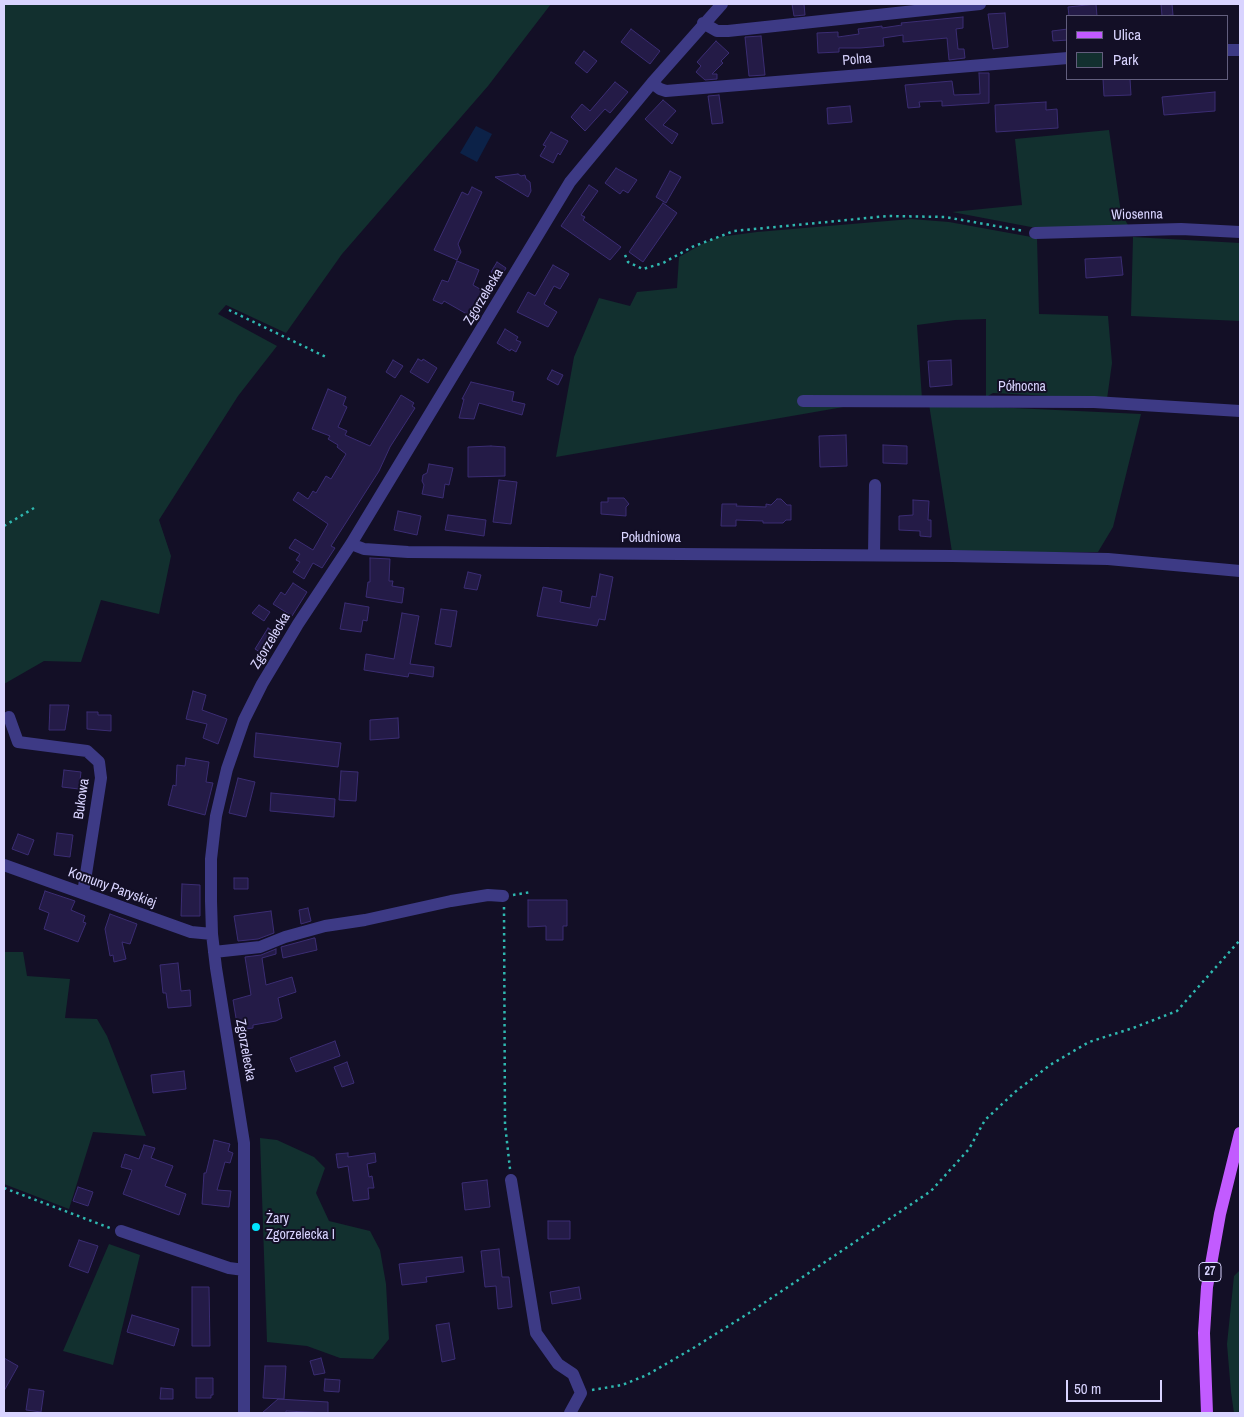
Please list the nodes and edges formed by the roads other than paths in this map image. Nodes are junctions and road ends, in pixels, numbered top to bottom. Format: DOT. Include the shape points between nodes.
graph roads {
  1 [pos="722,4"];
  2 [pos="980,4"];
  3 [pos="703,23"];
  4 [pos="1066,58"];
  5 [pos="652,83"];
  6 [pos="1240,232"];
  7 [pos="1035,233"];
  8 [pos="803,401"];
  9 [pos="1240,411"];
  10 [pos="875,485"];
  11 [pos="351,544"];
  12 [pos="874,555"];
  13 [pos="1240,571"];
  14 [pos="9,717"];
  15 [pos="4,865"];
  16 [pos="83,893"];
  17 [pos="504,896"];
  18 [pos="212,934"];
  19 [pos="214,952"];
  20 [pos="1240,1133"];
  21 [pos="511,1180"];
  22 [pos="121,1231"];
  23 [pos="244,1270"];
  24 [pos="244,1413"];
  25 [pos="570,1413"];
  26 [pos="1207,1413"];
  1 -- 3 [label="street, Zgorzelecka"];
  2 -- 3 [label="street" via="728,31 717,31"];
  3 -- 5 [label="street, Zgorzelecka"];
  4 -- 5 [label="street, Polna" via="666,91"];
  5 -- 11 [label="street, Zgorzelecka" via="570,182"];
  6 -- 7 [label="street, Wiosenna" via="1181,229"];
  8 -- 9 [label="street, Północna" via="1094,402"];
  10 -- 12 [label="street"];
  11 -- 12 [label="street, Południowa" via="364,549 408,552"];
  11 -- 18 [label="street, Zgorzelecka" via="298,624 244,720 216,816 211,859"];
  12 -- 13 [label="street, Południowa" via="1108,559"];
  14 -- 16 [label="street, Bukowa" via="18,742 87,751 99,762 101,778"];
  15 -- 16 [label="street, Komuny Paryskiej"];
  16 -- 18 [label="street, Komuny Paryskiej" via="191,932"];
  17 -- 19 [label="street" via="451,901 325,926 260,947"];
  18 -- 19 [label="street, Zgorzelecka"];
  19 -- 23 [label="street, Zgorzelecka" via="244,1142"];
  20 -- 26 [label="main road, 27" via="1220,1214 1207,1287 1204,1333"];
  21 -- 25 [label="street" via="536,1333 558,1364 573,1374 581,1393"];
  22 -- 23 [label="street" via="228,1268"];
  23 -- 24 [label="street, Zgorzelecka"];
}
